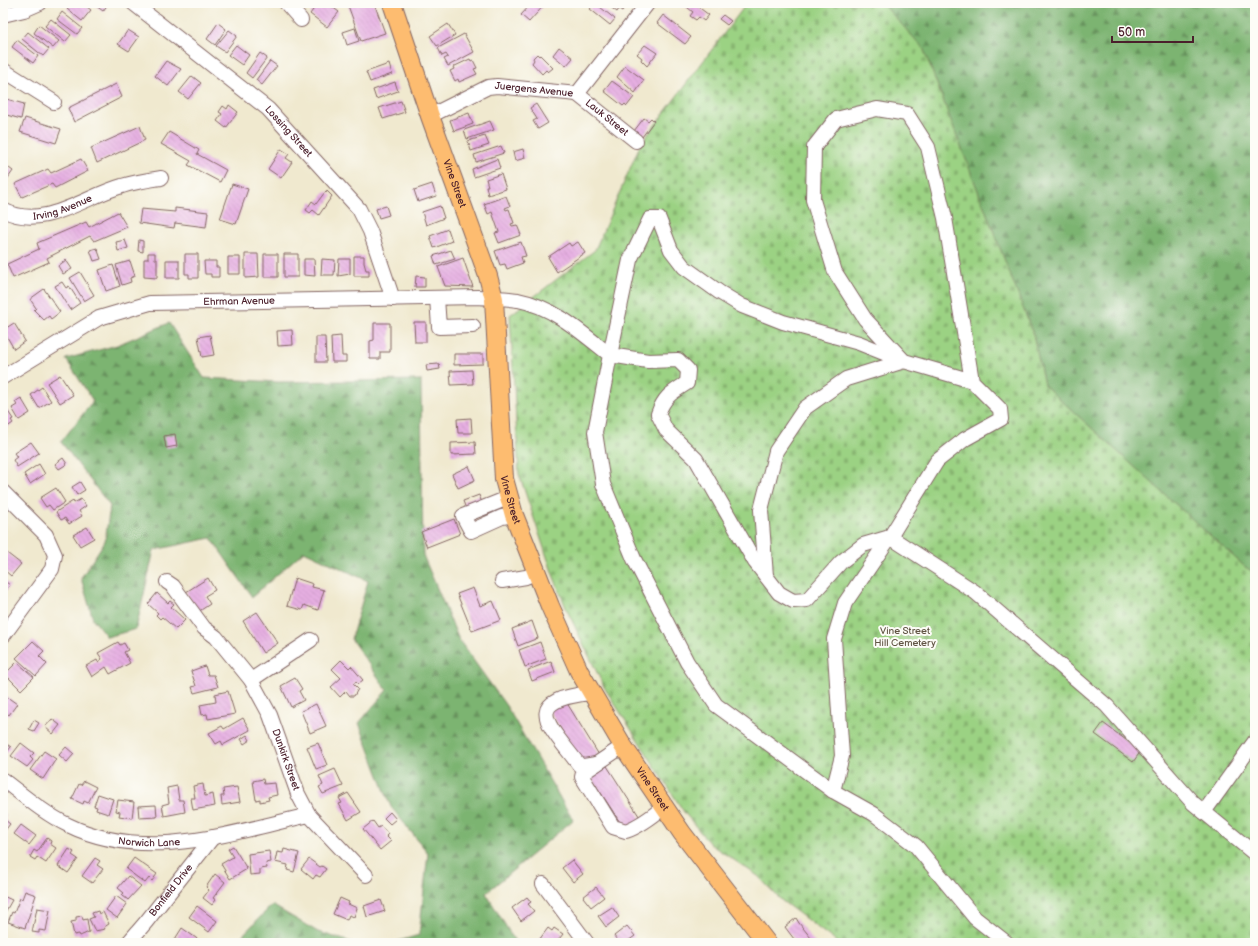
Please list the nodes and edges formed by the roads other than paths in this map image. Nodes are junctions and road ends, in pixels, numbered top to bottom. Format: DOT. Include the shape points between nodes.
graph roads {
  1 [pos="40,3"];
  2 [pos="133,3"];
  3 [pos="286,3"];
  4 [pos="392,3"];
  5 [pos="648,3"];
  6 [pos="3,15"];
  7 [pos="301,20"];
  8 [pos="3,70"];
  9 [pos="577,94"];
  10 [pos="54,102"];
  11 [pos="430,116"];
  12 [pos="636,141"];
  13 [pos="161,178"];
  14 [pos="3,210"];
  15 [pos="437,298"];
  16 [pos="393,299"];
  17 [pos="494,299"];
  18 [pos="473,326"];
  19 [pos="610,355"];
  20 [pos="904,361"];
  21 [pos="3,377"];
  22 [pos="972,381"];
  23 [pos="3,492"];
  24 [pos="508,498"];
  25 [pos="514,515"];
  26 [pos="890,537"];
  27 [pos="537,572"];
  28 [pos="766,576"];
  29 [pos="502,581"];
  30 [pos="167,582"];
  31 [pos="3,636"];
  32 [pos="311,640"];
  33 [pos="251,680"];
  34 [pos="591,692"];
  35 [pos="1255,741"];
  36 [pos="623,746"];
  37 [pos="598,763"];
  38 [pos="3,780"];
  39 [pos="833,791"];
  40 [pos="665,806"];
  41 [pos="1204,812"];
  42 [pos="309,815"];
  43 [pos="213,837"];
  44 [pos="1255,854"];
  45 [pos="366,875"];
  46 [pos="543,884"];
  47 [pos="128,943"];
  48 [pos="587,943"];
  49 [pos="767,943"];
  50 [pos="1007,943"];
  1 -- 6 [label="street"];
  2 -- 16 [label="street, Lossing Street" via="268,109 358,209 370,231"];
  3 -- 7 [label="street"];
  4 -- 11 [label="main road, Vine Street"];
  5 -- 9 [label="street, Juergens Avenue"];
  8 -- 10 [label="street"];
  9 -- 11 [label="street, Juergens Avenue" via="488,87"];
  9 -- 12 [label="street, Lauk Street"];
  11 -- 17 [label="main road, Vine Street"];
  13 -- 14 [label="street, Irving Avenue" via="121,186 41,217 22,217"];
  15 -- 16 [label="street, Ehrman Avenue"];
  15 -- 17 [label="street, Ehrman Avenue"];
  15 -- 18 [label="street" via="439,327"];
  16 -- 21 [label="street, Ehrman Avenue" via="150,303 99,318"];
  17 -- 19 [label="street, Ehrman Avenue" via="518,300 542,307 564,320"];
  17 -- 24 [label="main road, Vine Street" via="504,479"];
  19 -- 20 [label="street" via="630,260 650,219 659,219 671,250 684,267 742,306 783,322 859,343"];
  19 -- 28 [label="street" via="648,361 678,360 688,370 687,383 662,402 658,414 666,430 696,458 754,562"];
  19 -- 39 [label="street" via="595,432 603,484 634,559 687,662 716,705"];
  20 -- 22 [label="street"];
  20 -- 22 [label="street" via="865,319 835,272 813,200 814,147 836,119 877,109 907,114 928,147 945,218"];
  20 -- 28 [label="street" via="846,379 805,408 776,451 761,510"];
  22 -- 26 [label="street" via="1000,409 1001,419 965,439 937,461"];
  23 -- 31 [label="street" via="46,535 56,555 52,569"];
  24 -- 25 [label="main road, Vine Street"];
  24 -- 25 [label="street" via="463,516 471,531 502,517"];
  25 -- 27 [label="main road, Vine Street"];
  26 -- 28 [label="street" via="863,545 841,562 808,600 793,601 779,593"];
  26 -- 39 [label="street" via="845,603 834,639 842,756"];
  26 -- 41 [label="street" via="975,592 1107,706 1192,803"];
  27 -- 29 [label="street" via="526,577"];
  27 -- 34 [label="main road, Vine Street" via="579,671"];
  30 -- 33 [label="street, Dunkirk Street"];
  32 -- 33 [label="street"];
  33 -- 42 [label="street, Dunkirk Street" via="270,715 298,794"];
  34 -- 36 [label="main road, Vine Street"];
  34 -- 37 [label="street" via="556,700 548,705 546,715 556,735 579,765"];
  35 -- 41 [label="street"];
  36 -- 37 [label="street"];
  36 -- 40 [label="main road, Vine Street"];
  37 -- 40 [label="street" via="582,777 616,829 626,831 633,828"];
  38 -- 43 [label="street, Norwich Lane" via="67,825 105,839 144,845"];
  39 -- 50 [label="street" via="874,814 916,846 975,918"];
  40 -- 49 [label="main road, Vine Street"];
  41 -- 44 [label="street"];
  42 -- 43 [label="street, Norwich Lane"];
  42 -- 45 [label="street, Dunkirk Street"];
  43 -- 47 [label="street, Bonfield Drive"];
  46 -- 48 [label="street"];
}
